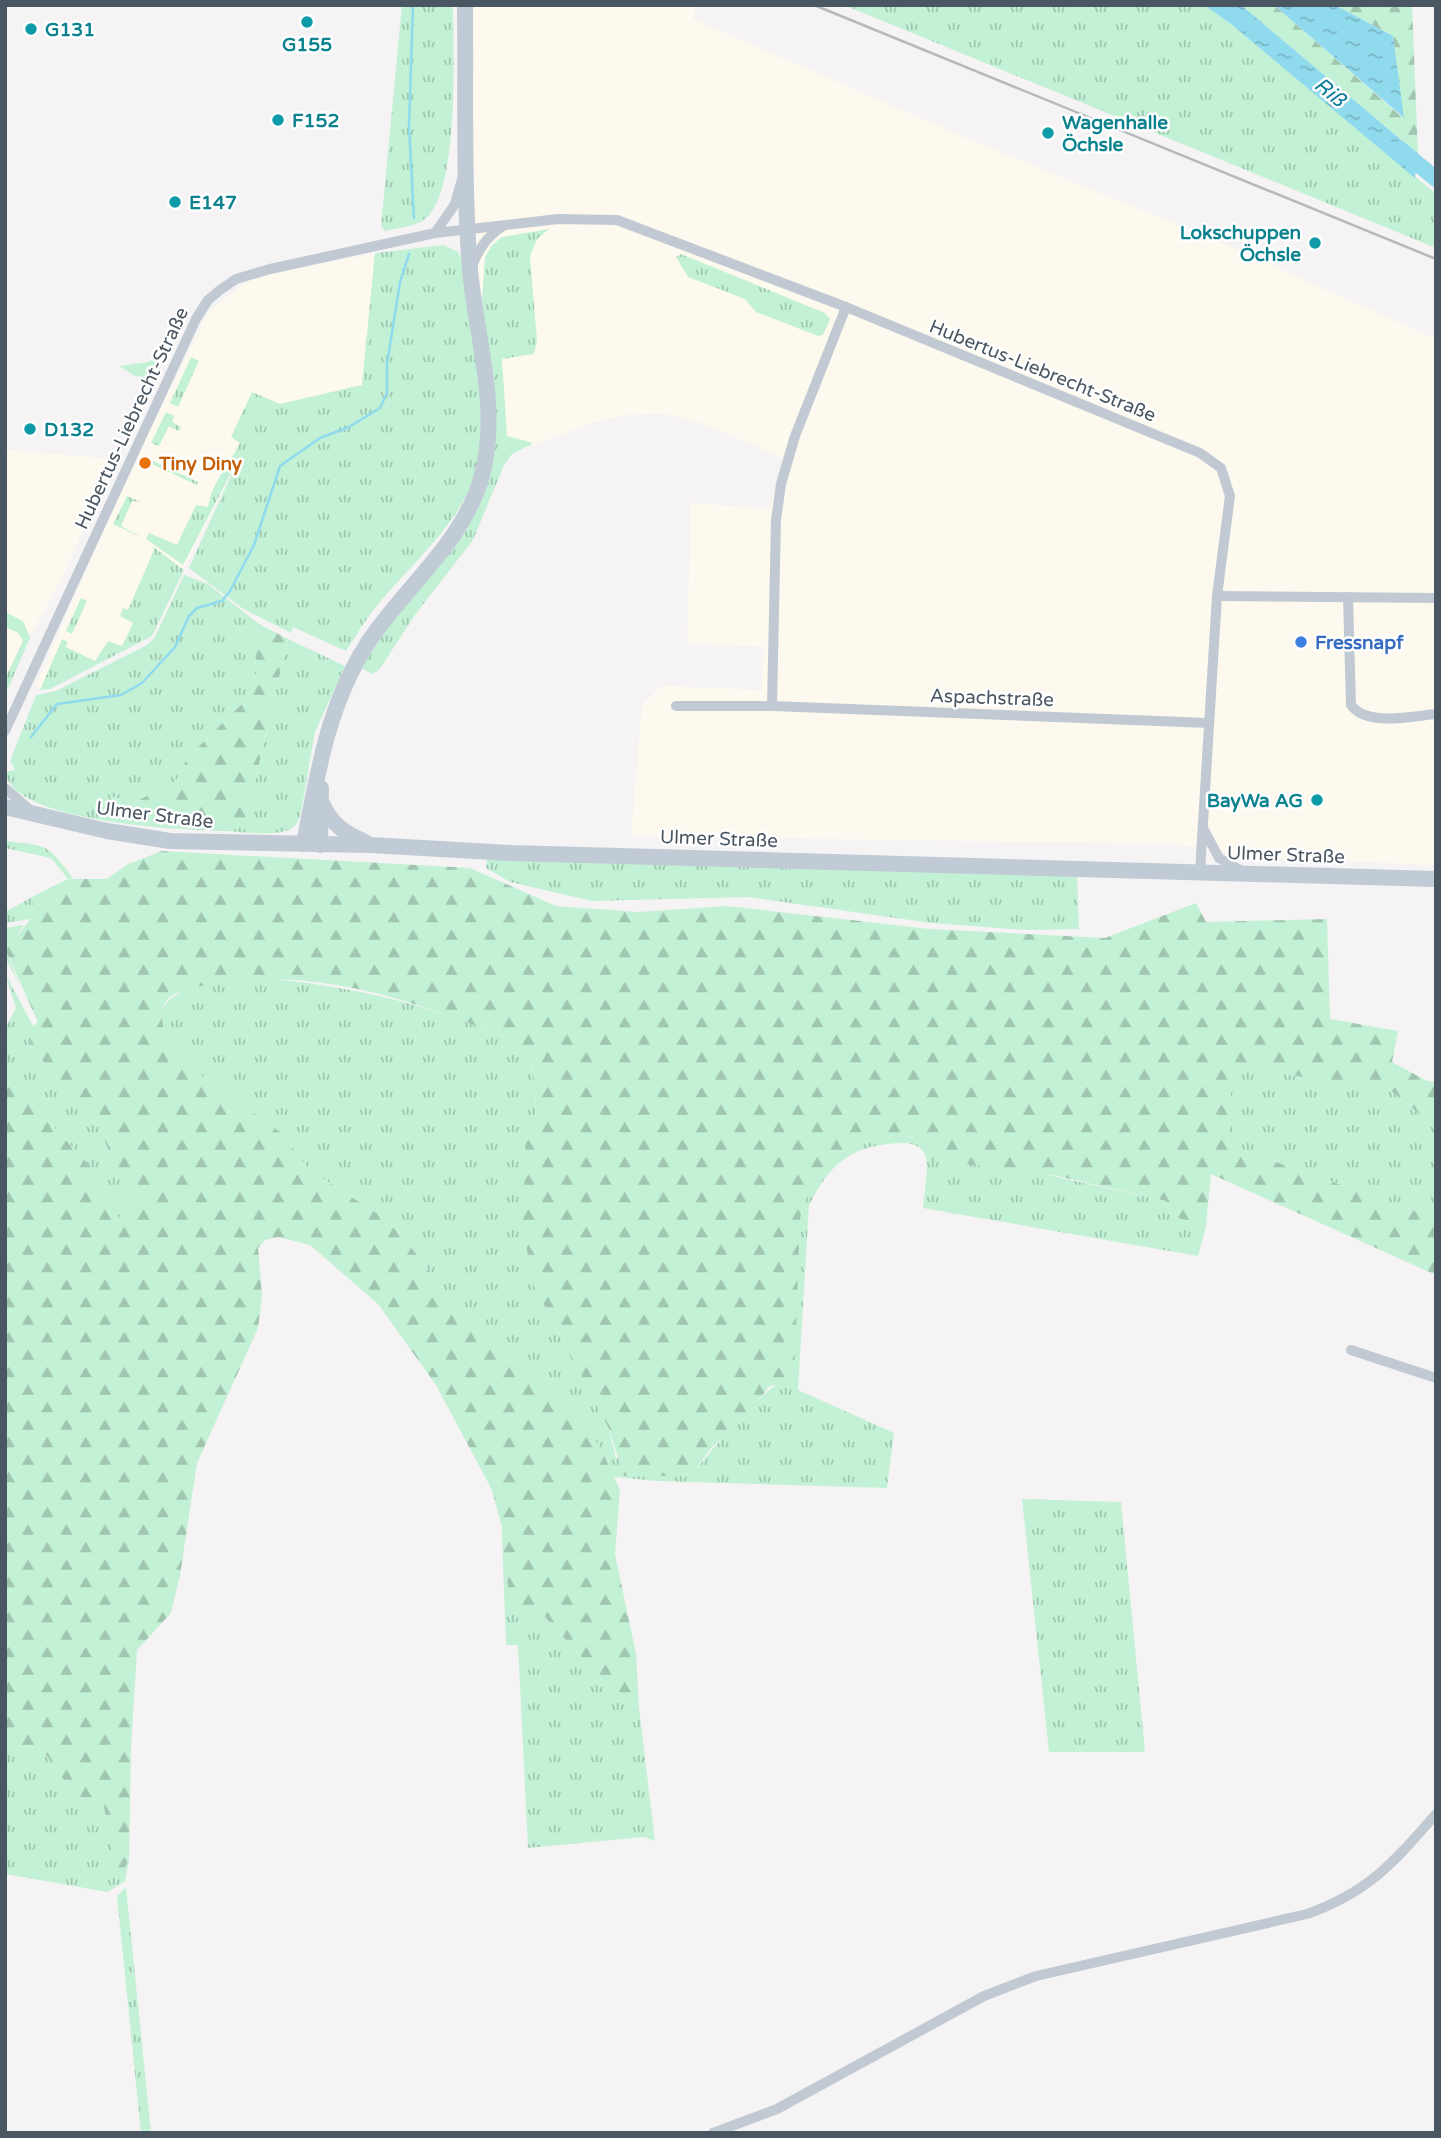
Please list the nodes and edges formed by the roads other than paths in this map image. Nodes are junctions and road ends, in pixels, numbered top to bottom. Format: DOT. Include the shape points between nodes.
graph roads {
  1 [pos="465,5"];
  2 [pos="467,163"];
  3 [pos="505,225"];
  4 [pos="468,230"];
  5 [pos="435,233"];
  6 [pos="470,270"];
  7 [pos="846,307"];
  8 [pos="1217,596"];
  9 [pos="1348,597"];
  10 [pos="1436,598"];
  11 [pos="676,706"];
  12 [pos="772,706"];
  13 [pos="1436,715"];
  14 [pos="1209,723"];
  15 [pos="5,731"];
  16 [pos="320,773"];
  17 [pos="5,788"];
  18 [pos="322,803"];
  19 [pos="5,807"];
  20 [pos="35,814"];
  21 [pos="1202,826"];
  22 [pos="312,844"];
  23 [pos="370,845"];
  24 [pos="1200,872"];
  25 [pos="1248,874"];
  26 [pos="1436,880"];
  27 [pos="1352,1350"];
  28 [pos="1436,1378"];
  29 [pos="1436,1814"];
  30 [pos="713,2133"];
  1 -- 2 [label="main road"];
  2 -- 4 [label="main road"];
  2 -- 5 [label="street" via="455,204"];
  3 -- 4 [label="street, Hubertus-Liebrecht-Straße"];
  3 -- 6 [label="street" via="479,249"];
  3 -- 7 [label="street, Hubertus-Liebrecht-Straße" via="558,219 617,220"];
  4 -- 5 [label="street, Hubertus-Liebrecht-Straße"];
  4 -- 6 [label="main road"];
  5 -- 15 [label="street, Hubertus-Liebrecht-Straße" via="236,279 208,300"];
  6 -- 16 [label="main road" via="488,414 483,474 453,536 367,644 327,733"];
  7 -- 8 [label="street, Hubertus-Liebrecht-Straße" via="1214,461 1228,480 1230,496"];
  7 -- 12 [label="street" via="780,484"];
  8 -- 9 [label="street"];
  8 -- 14 [label="street, Hubertus-Liebrecht-Straße"];
  9 -- 10 [label="street"];
  9 -- 13 [label="street" via="1351,705 1356,712 1374,718"];
  11 -- 12 [label="street, Aspachstraße"];
  12 -- 14 [label="street, Aspachstraße"];
  14 -- 21 [label="street, Hubertus-Liebrecht-Straße"];
  16 -- 18 [label="main road"];
  16 -- 22 [label="main road"];
  17 -- 20 [label="street"];
  18 -- 22 [label="main road"];
  18 -- 23 [label="main road" via="329,819 342,831"];
  19 -- 20 [label="main road, Ulmer Straße"];
  20 -- 22 [label="main road, Ulmer Straße" via="170,841"];
  21 -- 24 [label="street, Hubertus-Liebrecht-Straße"];
  21 -- 25 [label="street" via="1219,858"];
  22 -- 23 [label="main road, Ulmer Straße"];
  23 -- 24 [label="main road, Ulmer Straße"];
  24 -- 25 [label="main road, Ulmer Straße"];
  25 -- 26 [label="main road, Ulmer Straße"];
  27 -- 28 [label="street"];
  29 -- 30 [label="street" via="1371,1883 1332,1905 1036,1976 984,1996 777,2109"];
}
